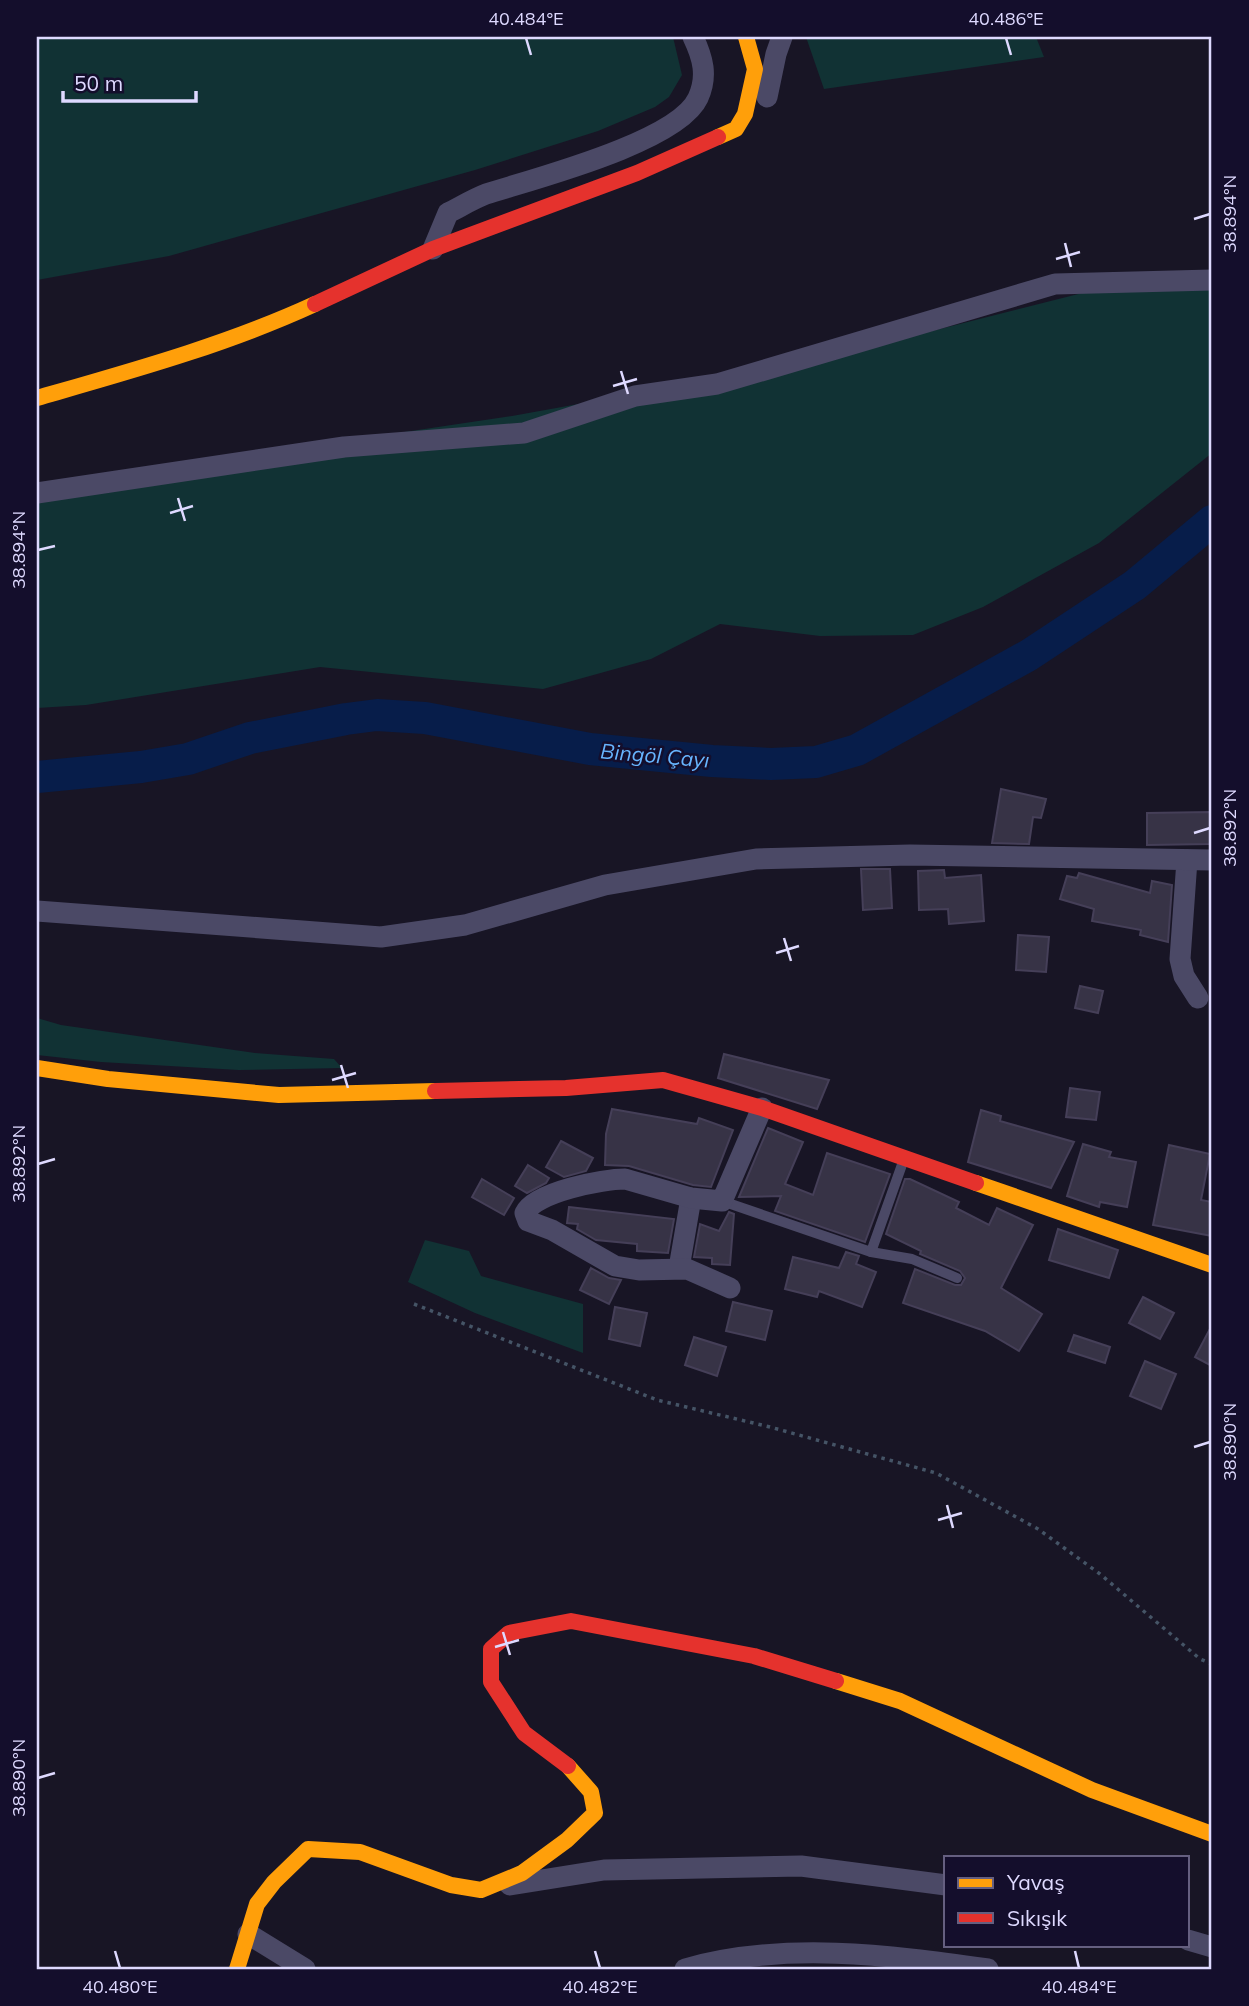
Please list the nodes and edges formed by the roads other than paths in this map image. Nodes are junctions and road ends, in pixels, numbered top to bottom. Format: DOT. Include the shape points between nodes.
graph roads {
  1 [pos="693,37"];
  2 [pos="746,37"];
  3 [pos="782,37"];
  4 [pos="724,111"];
  5 [pos="718,137"];
  6 [pos="433,249"];
  7 [pos="1212,279"];
  8 [pos="37,398"];
  9 [pos="37,493"];
  10 [pos="1187,860"];
  11 [pos="1212,860"];
  12 [pos="37,911"];
  13 [pos="1198,998"];
  14 [pos="37,1068"];
  15 [pos="762,1108"];
  16 [pos="905,1158"];
  17 [pos="691,1198"];
  18 [pos="722,1200"];
  19 [pos="871,1252"];
  20 [pos="1212,1265"];
  21 [pos="679,1268"];
  22 [pos="957,1278"];
  23 [pos="730,1288"];
  24 [pos="1212,1834"];
  25 [pos="944,1885"];
  26 [pos="481,1890"];
  27 [pos="248,1934"];
  28 [pos="1190,1941"];
  29 [pos="1212,1947"];
  30 [pos="237,1969"];
  31 [pos="305,1969"];
  32 [pos="685,1969"];
  33 [pos="988,1969"];
  1 -- 6 [label="street" via="703,59 704,79 687,112 654,134 448,213"];
  2 -- 5 [label="main road" via="755,69 745,114 736,129"];
  3 -- 5 [label="street" via="765,106 743,136"];
  4 -- 5 [label="main road"];
  5 -- 6 [label="main road" via="637,173"];
  6 -- 8 [label="main road" via="234,338"];
  7 -- 9 [label="street" via="1055,284 717,384 635,396 524,433 344,447"];
  10 -- 11 [label="street"];
  10 -- 12 [label="street" via="910,855 756,859 605,884 465,925 381,937"];
  10 -- 13 [label="street" via="1180,960"];
  14 -- 15 [label="main road" via="279,1095 566,1088 663,1080"];
  15 -- 16 [label="main road"];
  15 -- 18 [label="street"];
  16 -- 19 [label="lane"];
  16 -- 20 [label="main road"];
  17 -- 18 [label="street"];
  17 -- 21 [label="street"];
  17 -- 21 [label="street" via="614,1179 546,1198 525,1213 528,1222 552,1230 615,1266"];
  18 -- 19 [label="lane"];
  19 -- 22 [label="lane" via="912,1259"];
  21 -- 23 [label="street"];
  24 -- 26 [label="main road" via="1092,1790 900,1701 754,1656 571,1621 509,1633 491,1649 491,1682 524,1733 573,1770 591,1792 595,1813 522,1873"];
  25 -- 26 [label="street" via="801,1866 604,1870"];
  26 -- 27 [label="main road" via="451,1885 360,1852 308,1849 257,1904"];
  27 -- 30 [label="main road"];
  27 -- 31 [label="street"];
  28 -- 29 [label="street"];
  32 -- 33 [label="street" via="734,1959 817,1952"];
}
